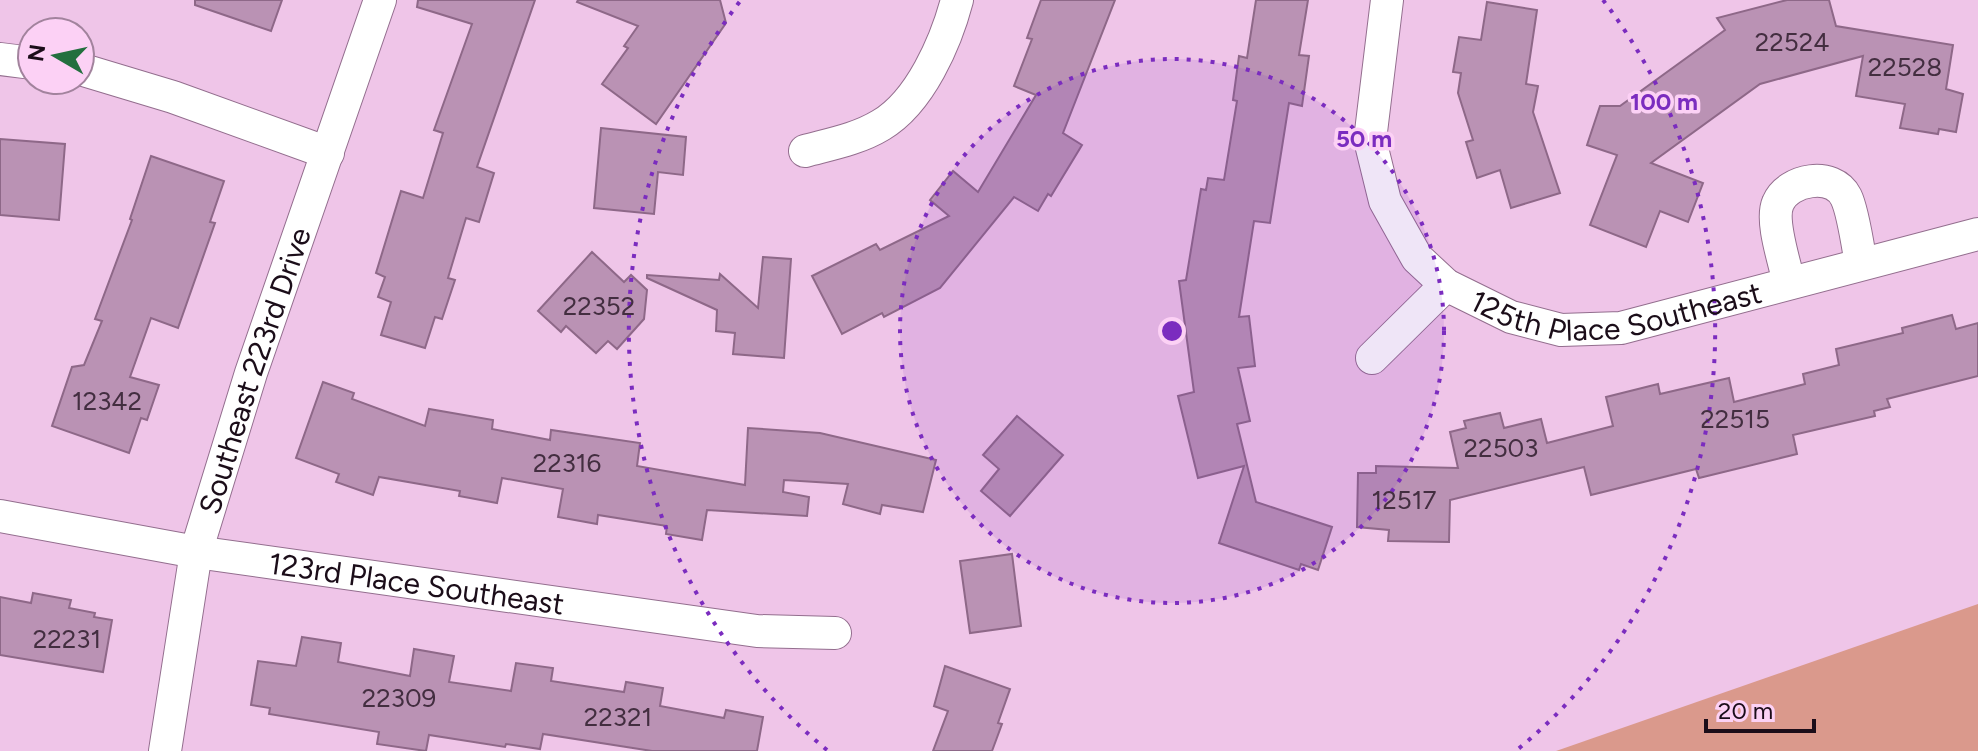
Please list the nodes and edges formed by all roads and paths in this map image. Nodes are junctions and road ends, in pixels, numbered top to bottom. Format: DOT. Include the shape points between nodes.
graph roads {
  1 [pos="380,0"];
  2 [pos="957,0"];
  3 [pos="1387,0"];
  4 [pos="96,74"];
  5 [pos="805,151"];
  6 [pos="328,153"];
  7 [pos="1978,234"];
  8 [pos="1861,264"];
  9 [pos="1789,283"];
  10 [pos="1446,285"];
  11 [pos="1372,358"];
  12 [pos="0,516"];
  13 [pos="196,552"];
  14 [pos="835,633"];
  15 [pos="165,751"];
  1 -- 6 [label="street, Southeast 223rd Drive"];
  2 -- 5 [label="street" via="950,29 915,94 884,124"];
  3 -- 10 [label="street, 125th Place Southeast" via="1370,140 1385,201 1417,258"];
  4 -- 6 [label="street"];
  6 -- 13 [label="street, Southeast 223rd Drive" via="251,373"];
  7 -- 8 [label="street, 125th Place Southeast"];
  8 -- 9 [label="street, 125th Place Southeast"];
  8 -- 9 [label="street, 125th Place Southeast" via="1846,195 1830,183 1799,183 1777,204 1776,225"];
  9 -- 10 [label="street, 125th Place Southeast" via="1621,328 1561,330 1511,317"];
  10 -- 11 [label="street"];
  12 -- 13 [label="street, 123rd Place Southeast"];
  13 -- 14 [label="street, 123rd Place Southeast" via="757,631"];
  13 -- 15 [label="street, Southeast 223rd Drive"];
}
